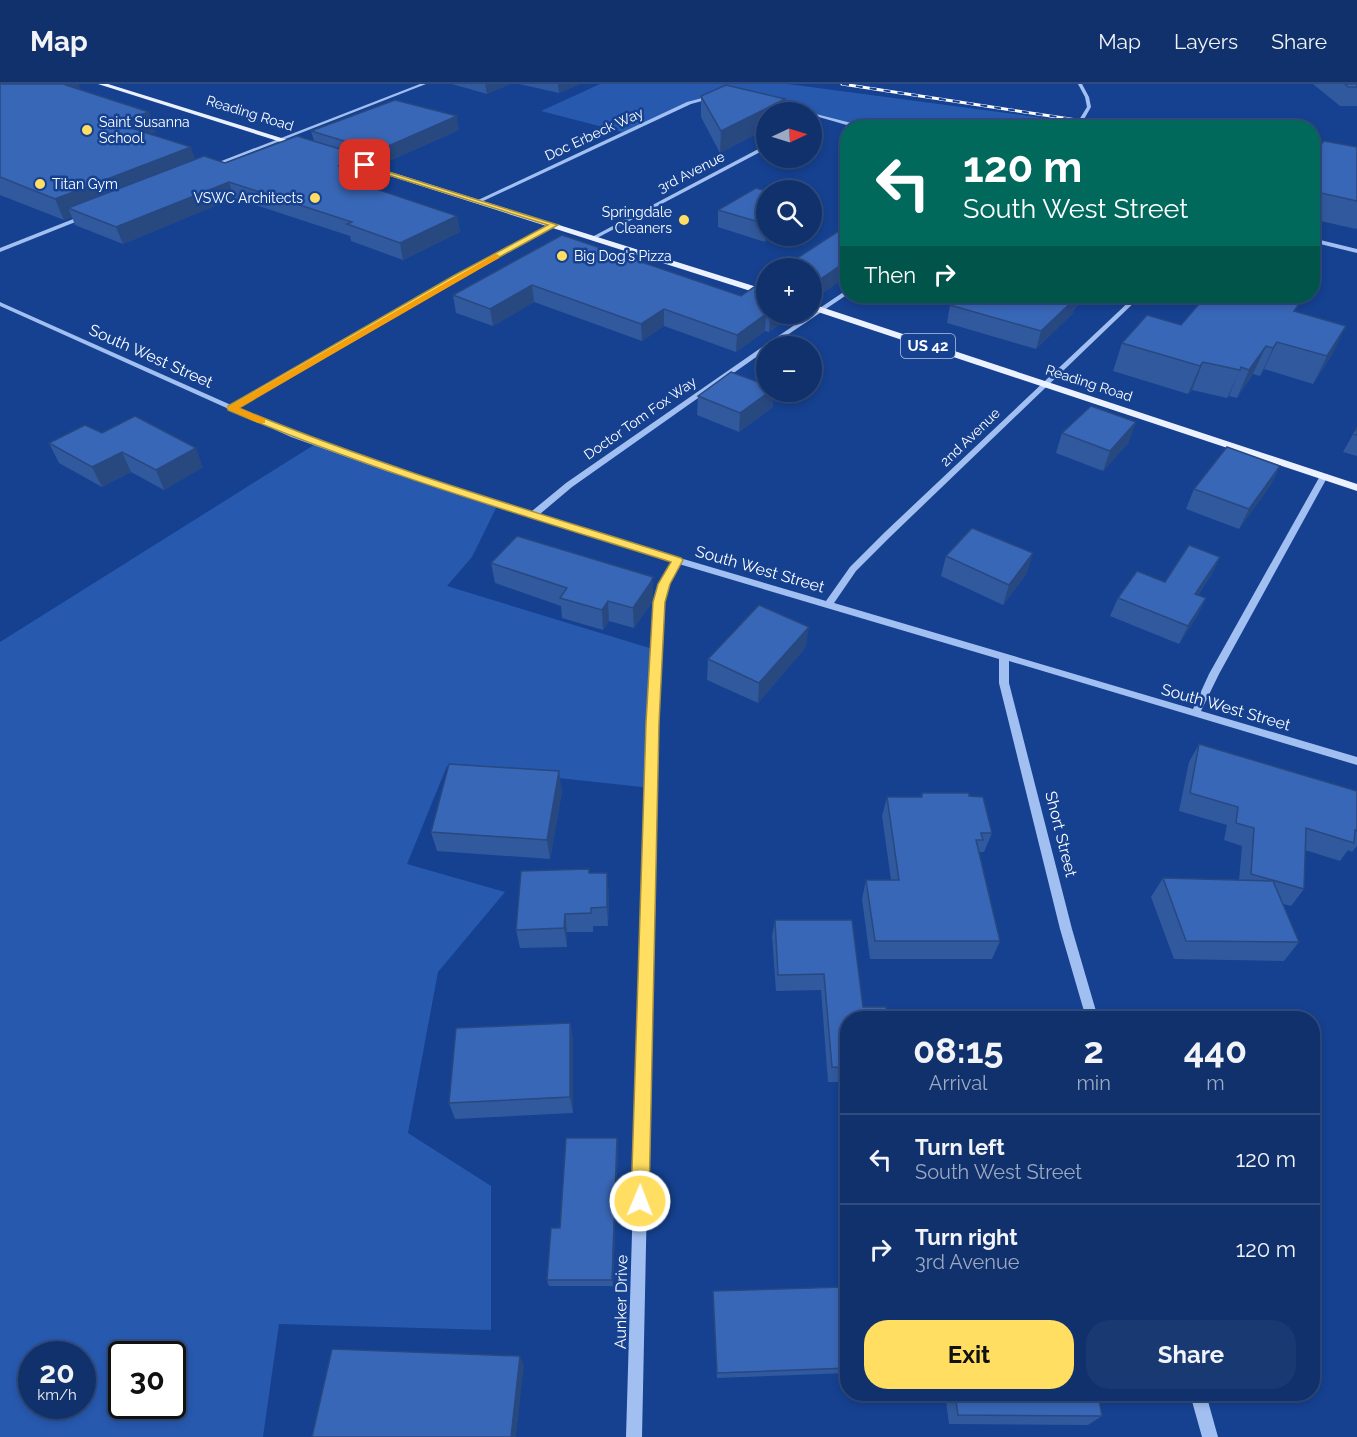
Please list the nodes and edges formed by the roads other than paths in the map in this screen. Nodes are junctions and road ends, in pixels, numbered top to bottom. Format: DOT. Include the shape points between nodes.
graph roads {
  1 [pos="101,84"];
  2 [pos="424,84"];
  3 [pos="1080,84"];
  4 [pos="722,96"];
  5 [pos="824,117"];
  6 [pos="1081,120"];
  7 [pos="840,121"];
  8 [pos="280,139"];
  9 [pos="308,147"];
  10 [pos="756,152"];
  11 [pos="342,158"];
  12 [pos="198,172"];
  13 [pos="479,201"];
  14 [pos="98,212"];
  15 [pos="555,225"];
  16 [pos="595,237"];
  17 [pos="1320,242"];
  18 [pos="0,250"];
  19 [pos="1357,251"];
  20 [pos="756,290"];
  21 [pos="840,295"];
  22 [pos="1131,303"];
  23 [pos="0,304"];
  24 [pos="822,305"];
  25 [pos="822,311"];
  26 [pos="796,324"];
  27 [pos="781,336"];
  28 [pos="756,355"];
  29 [pos="1045,384"];
  30 [pos="231,408"];
  31 [pos="1324,476"];
  32 [pos="1357,488"];
  33 [pos="533,515"];
  34 [pos="677,560"];
  35 [pos="828,605"];
  36 [pos="1004,657"];
  37 [pos="1195,714"];
  38 [pos="1357,761"];
  39 [pos="1090,1011"];
  40 [pos="1200,1401"];
  41 [pos="634,1437"];
  42 [pos="1210,1437"];
  1 -- 8 [label="main road, Reading Road"];
  2 -- 8 [label="street"];
  3 -- 6 [label="street" via="1089,107"];
  4 -- 13 [label="street, Doc Erbeck Way" via="689,103"];
  5 -- 7 [label="street"];
  8 -- 9 [label="main road, Reading Road"];
  8 -- 12 [label="street"];
  10 -- 16 [label="street, 3rd Avenue"];
  11 -- 13 [label="main road"];
  13 -- 15 [label="main road"];
  14 -- 18 [label="street"];
  15 -- 16 [label="main road"];
  15 -- 30 [label="street"];
  16 -- 20 [label="main road"];
  17 -- 19 [label="street"];
  21 -- 24 [label="street, Doctor Tom Fox Way"];
  22 -- 29 [label="street, 2nd Avenue"];
  23 -- 30 [label="street, South West Street"];
  25 -- 29 [label="main road, Reading Road / US 42"];
  26 -- 27 [label="street, Doctor Tom Fox Way"];
  28 -- 33 [label="street, Doctor Tom Fox Way" via="569,485"];
  29 -- 31 [label="main road, Reading Road / US 42"];
  29 -- 35 [label="street, 2nd Avenue" via="853,569"];
  30 -- 33 [label="street, South West Street" via="389,469"];
  31 -- 32 [label="main road, Reading Road / US 42"];
  31 -- 37 [label="street"];
  33 -- 34 [label="street, South West Street"];
  34 -- 35 [label="street, South West Street"];
  34 -- 41 [label="street, Aunker Drive" via="659,602 653,712"];
  35 -- 36 [label="street, South West Street"];
  36 -- 37 [label="street, South West Street"];
  36 -- 39 [label="street, Short Street" via="1004,683"];
  37 -- 38 [label="street, South West Street"];
  40 -- 42 [label="street"];
}
